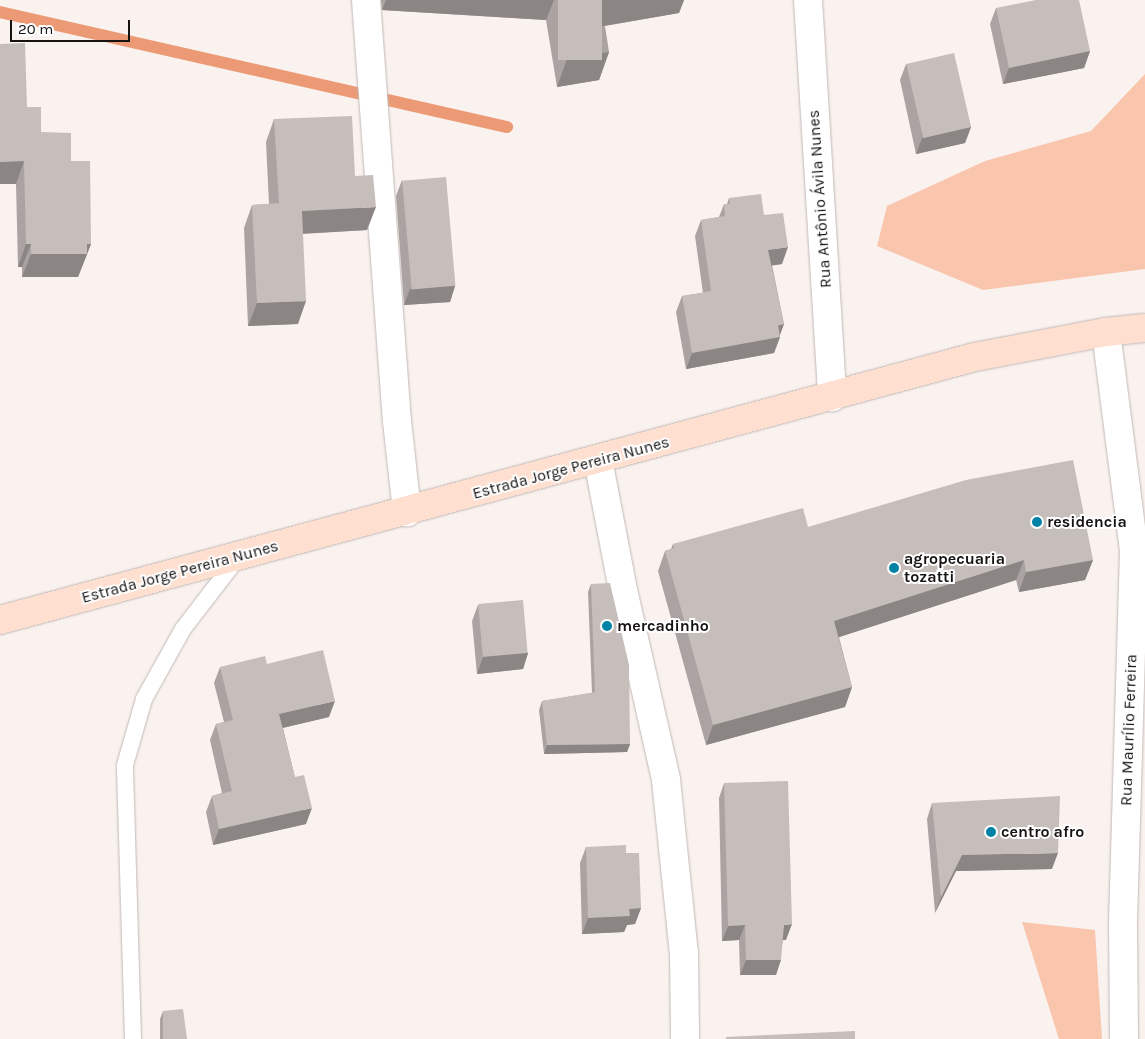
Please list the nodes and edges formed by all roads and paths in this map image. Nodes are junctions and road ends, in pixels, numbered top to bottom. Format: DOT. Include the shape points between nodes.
graph roads {
  1 [pos="366,0"];
  2 [pos="808,0"];
  3 [pos="1145,328"];
  4 [pos="1106,332"];
  5 [pos="832,397"];
  6 [pos="598,460"];
  7 [pos="407,512"];
  8 [pos="239,556"];
  9 [pos="0,620"];
  10 [pos="133,1039"];
  11 [pos="685,1039"];
  12 [pos="1124,1039"];
  1 -- 7 [label="street" via="397,421"];
  2 -- 5 [label="street, Rua Antônio Ávila Nunes"];
  3 -- 4 [label="street, Estrada Jorge Pereira Nunes"];
  4 -- 5 [label="street, Estrada Jorge Pereira Nunes" via="976,357"];
  4 -- 12 [label="street, Rua Maurílio Ferreira" via="1134,551 1123,923"];
  5 -- 6 [label="street, Estrada Jorge Pereira Nunes"];
  6 -- 7 [label="street, Estrada Jorge Pereira Nunes"];
  6 -- 11 [label="street" via="623,590 666,780 684,953"];
  7 -- 8 [label="street, Estrada Jorge Pereira Nunes"];
  8 -- 9 [label="street, Estrada Jorge Pereira Nunes"];
  8 -- 10 [label="lane" via="183,629 144,699 125,765"];
}
